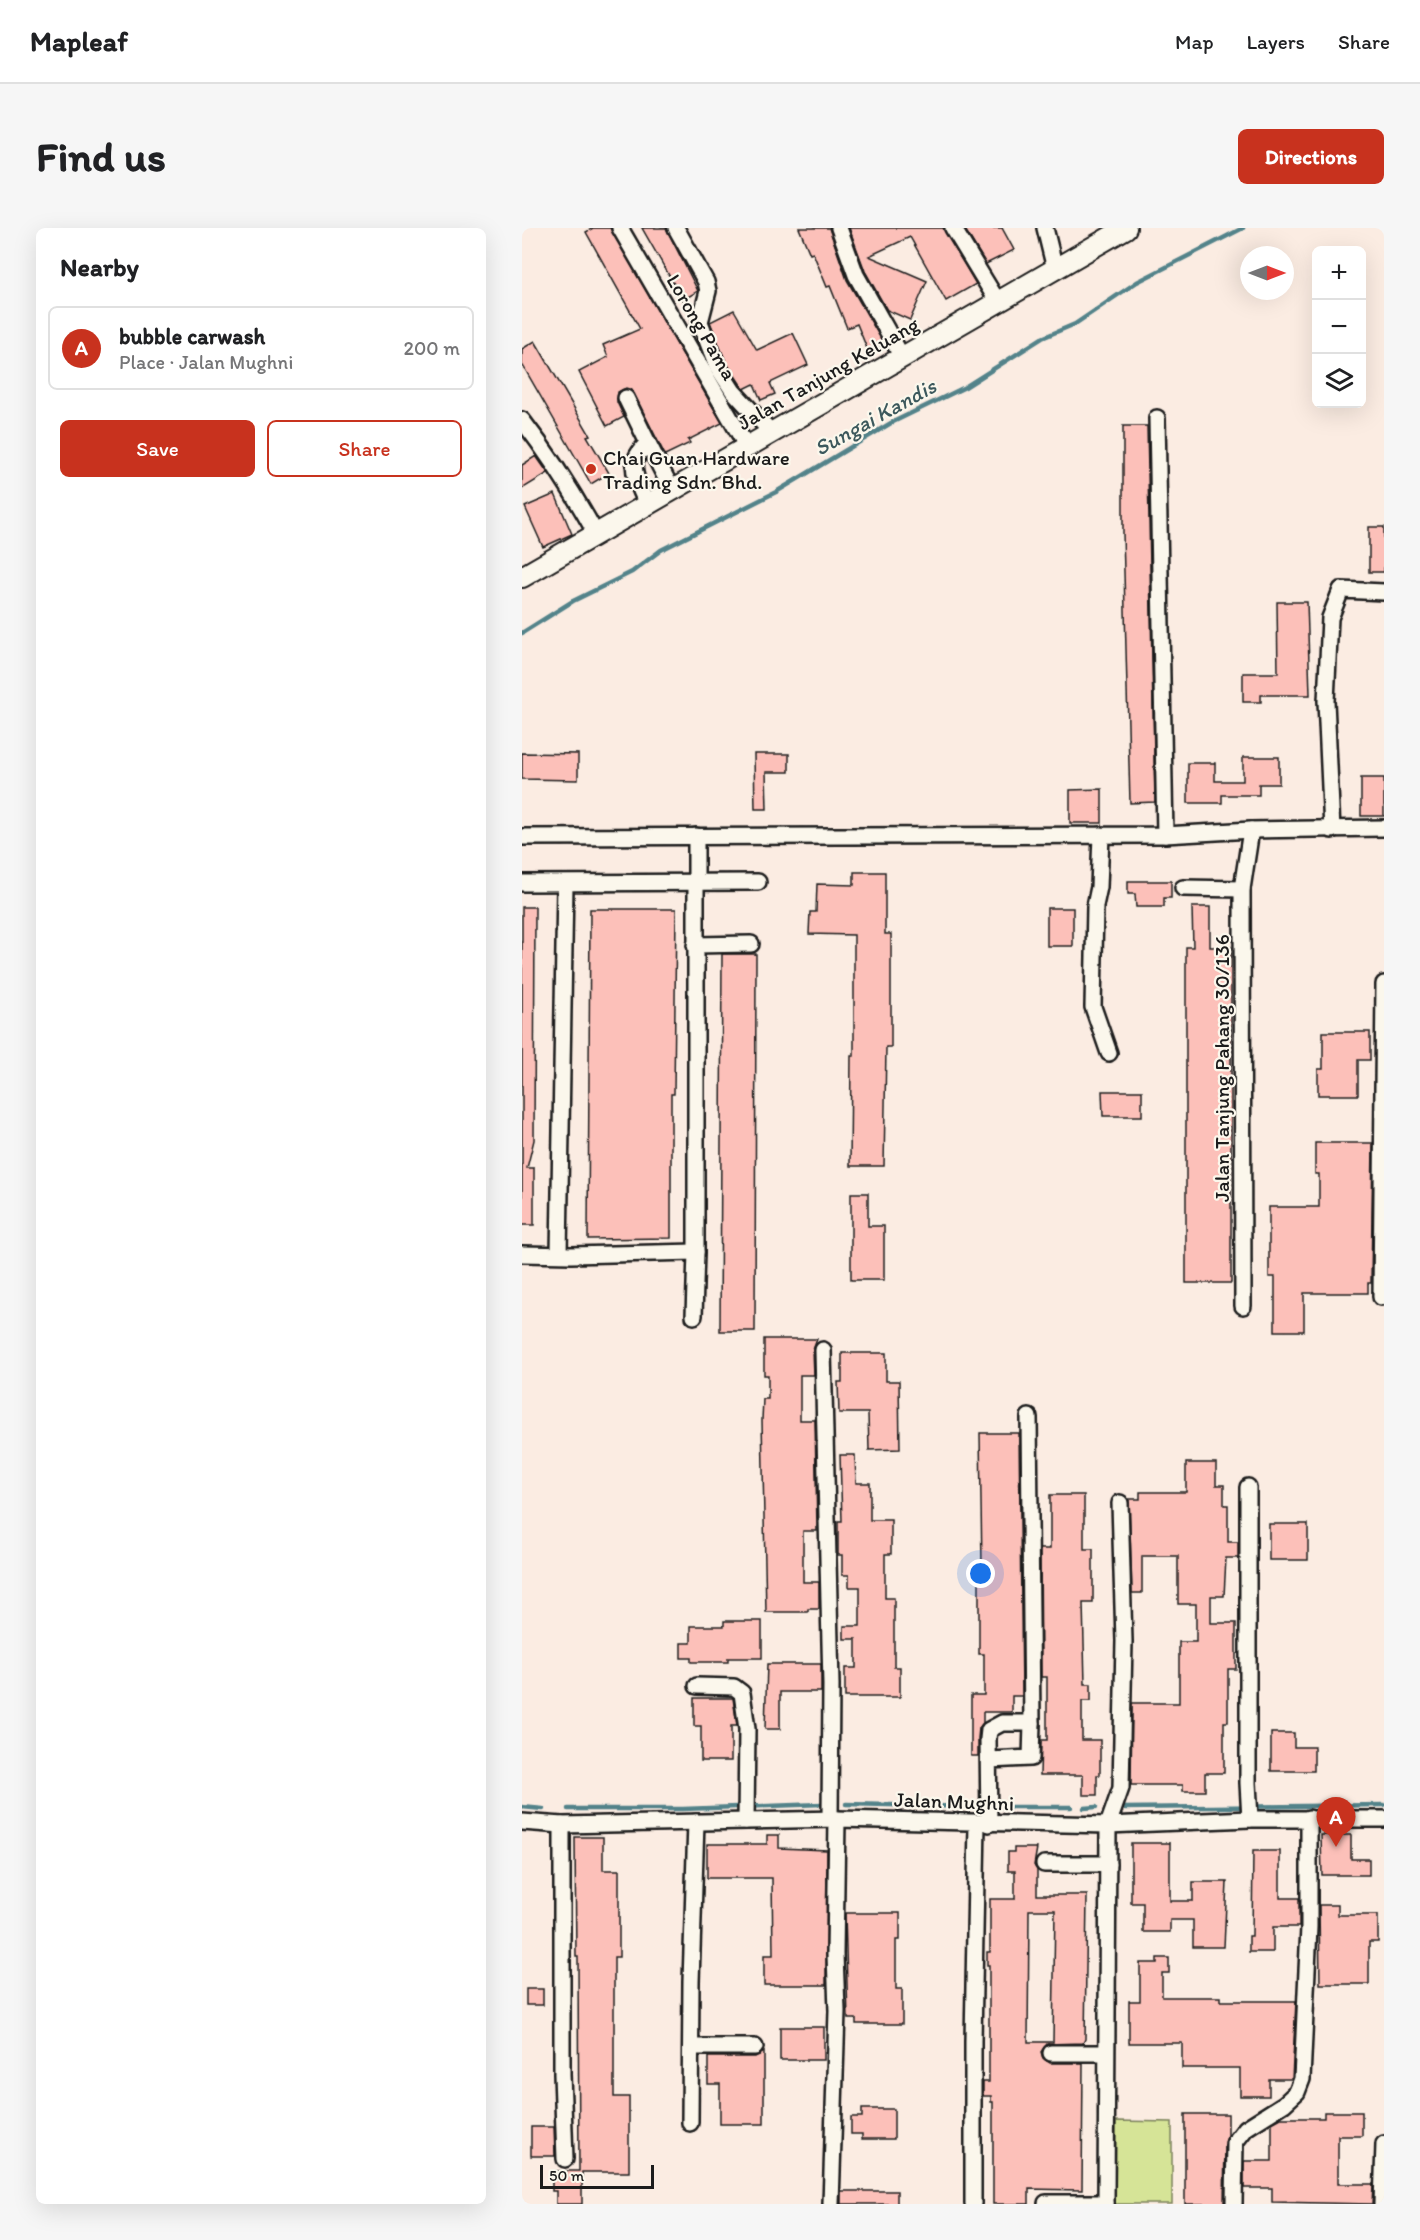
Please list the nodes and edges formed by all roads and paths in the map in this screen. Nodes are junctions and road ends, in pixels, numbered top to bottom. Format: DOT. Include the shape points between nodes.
graph roads {
  1 [pos="620,228"];
  2 [pos="676,228"];
  3 [pos="839,228"];
  4 [pos="953,228"];
  5 [pos="1126,228"];
  6 [pos="1051,249"];
  7 [pos="991,290"];
  8 [pos="902,357"];
  9 [pos="626,398"];
  10 [pos="1157,418"];
  11 [pos="522,420"];
  12 [pos="772,433"];
  13 [pos="741,436"];
  14 [pos="648,443"];
  15 [pos="672,490"];
  16 [pos="647,504"];
  17 [pos="594,530"];
  18 [pos="522,577"];
  19 [pos="1384,592"];
  20 [pos="1384,828"];
  21 [pos="1251,830"];
  22 [pos="1332,831"];
  23 [pos="1101,835"];
  24 [pos="1165,835"];
  25 [pos="696,836"];
  26 [pos="522,837"];
  27 [pos="696,882"];
  28 [pos="758,882"];
  29 [pos="522,884"];
  30 [pos="566,884"];
  31 [pos="1184,888"];
  32 [pos="1242,889"];
  33 [pos="751,944"];
  34 [pos="695,945"];
  35 [pos="1384,984"];
  36 [pos="1109,1053"];
  37 [pos="696,1252"];
  38 [pos="522,1254"];
  39 [pos="559,1254"];
  40 [pos="1382,1297"];
  41 [pos="1243,1306"];
  42 [pos="694,1316"];
  43 [pos="823,1350"];
  44 [pos="1029,1417"];
  45 [pos="1248,1487"];
  46 [pos="1120,1503"];
  47 [pos="697,1686"];
  48 [pos="1032,1723"];
  49 [pos="989,1760"];
  50 [pos="746,1817"];
  51 [pos="1309,1818"];
  52 [pos="834,1819"];
  53 [pos="1250,1819"];
  54 [pos="1384,1819"];
  55 [pos="522,1822"];
  56 [pos="696,1822"];
  57 [pos="983,1823"];
  58 [pos="562,1825"];
  59 [pos="1108,1826"];
  60 [pos="1044,1864"];
  61 [pos="1108,1864"];
  62 [pos="691,2047"];
  63 [pos="755,2047"];
  64 [pos="1051,2053"];
  65 [pos="1106,2053"];
  66 [pos="690,2123"];
  67 [pos="1384,2144"];
  68 [pos="565,2159"];
  69 [pos="1046,2203"];
  70 [pos="831,2204"];
  71 [pos="973,2204"];
  72 [pos="1106,2204"];
  73 [pos="1234,2204"];
  74 [pos="1382,2204"];
  1 -- 13 [label="street, Lorong Pama"];
  2 -- 12 [label="street" via="706,282 708,291 700,322 717,366 733,391"];
  3 -- 8 [label="street" via="856,275"];
  4 -- 7 [label="street"];
  5 -- 6 [label="main road, Jalan Tanjung Keluang"];
  6 -- 7 [label="main road, Jalan Tanjung Keluang"];
  7 -- 8 [label="main road, Jalan Tanjung Keluang"];
  8 -- 12 [label="main road, Jalan Tanjung Keluang"];
  9 -- 14 [label="street"];
  10 -- 24 [label="street"];
  11 -- 17 [label="street" via="549,455"];
  12 -- 13 [label="main road, Jalan Tanjung Keluang"];
  13 -- 15 [label="main road, Jalan Tanjung Keluang"];
  14 -- 15 [label="street"];
  14 -- 16 [label="street" via="633,461"];
  15 -- 16 [label="main road, Jalan Tanjung Keluang"];
  16 -- 17 [label="main road, Jalan Tanjung Keluang"];
  17 -- 18 [label="main road, Jalan Tanjung Keluang"];
  19 -- 22 [label="street" via="1341,590 1330,618 1326,701"];
  20 -- 22 [label="street"];
  21 -- 22 [label="street"];
  21 -- 24 [label="street"];
  21 -- 32 [label="street, Jalan Tanjung Pahang 30/136"];
  23 -- 24 [label="street"];
  23 -- 25 [label="street"];
  23 -- 36 [label="street" via="1093,1007"];
  25 -- 26 [label="street"];
  25 -- 27 [label="street"];
  27 -- 28 [label="street"];
  27 -- 30 [label="street"];
  27 -- 34 [label="street"];
  29 -- 30 [label="street"];
  30 -- 39 [label="street"];
  31 -- 32 [label="street"];
  32 -- 41 [label="street, Jalan Tanjung Pahang 30/136"];
  33 -- 34 [label="street"];
  34 -- 37 [label="street"];
  35 -- 40 [label="street"];
  37 -- 39 [label="street"];
  37 -- 42 [label="street"];
  38 -- 39 [label="street"];
  43 -- 52 [label="street"];
  44 -- 48 [label="street"];
  45 -- 53 [label="street"];
  46 -- 59 [label="street" via="1124,1641 1121,1788"];
  47 -- 50 [label="street" via="734,1687 742,1693 747,1729"];
  48 -- 49 [label="street" via="1002,1723 989,1730"];
  48 -- 49 [label="street" via="1031,1758"];
  49 -- 57 [label="street"];
  50 -- 52 [label="street, Jalan Mughni"];
  50 -- 56 [label="street, Jalan Mughni"];
  51 -- 53 [label="street, Jalan Mughni"];
  51 -- 54 [label="street, Jalan Mughni"];
  51 -- 73 [label="street" via="1302,2079 1297,2092 1246,2128 1235,2142"];
  52 -- 57 [label="street, Jalan Mughni"];
  52 -- 70 [label="street" via="837,2011"];
  53 -- 59 [label="street, Jalan Mughni"];
  55 -- 58 [label="street, Jalan Mughni"];
  56 -- 58 [label="street, Jalan Mughni"];
  56 -- 62 [label="street"];
  57 -- 59 [label="street, Jalan Mughni"];
  57 -- 71 [label="street" via="973,2041"];
  58 -- 68 [label="street"];
  59 -- 61 [label="street"];
  60 -- 61 [label="street"];
  61 -- 65 [label="street"];
  62 -- 63 [label="street"];
  62 -- 66 [label="street"];
  64 -- 65 [label="street"];
  65 -- 72 [label="street"];
  67 -- 74 [label="street"];
  69 -- 72 [label="street"];
}
